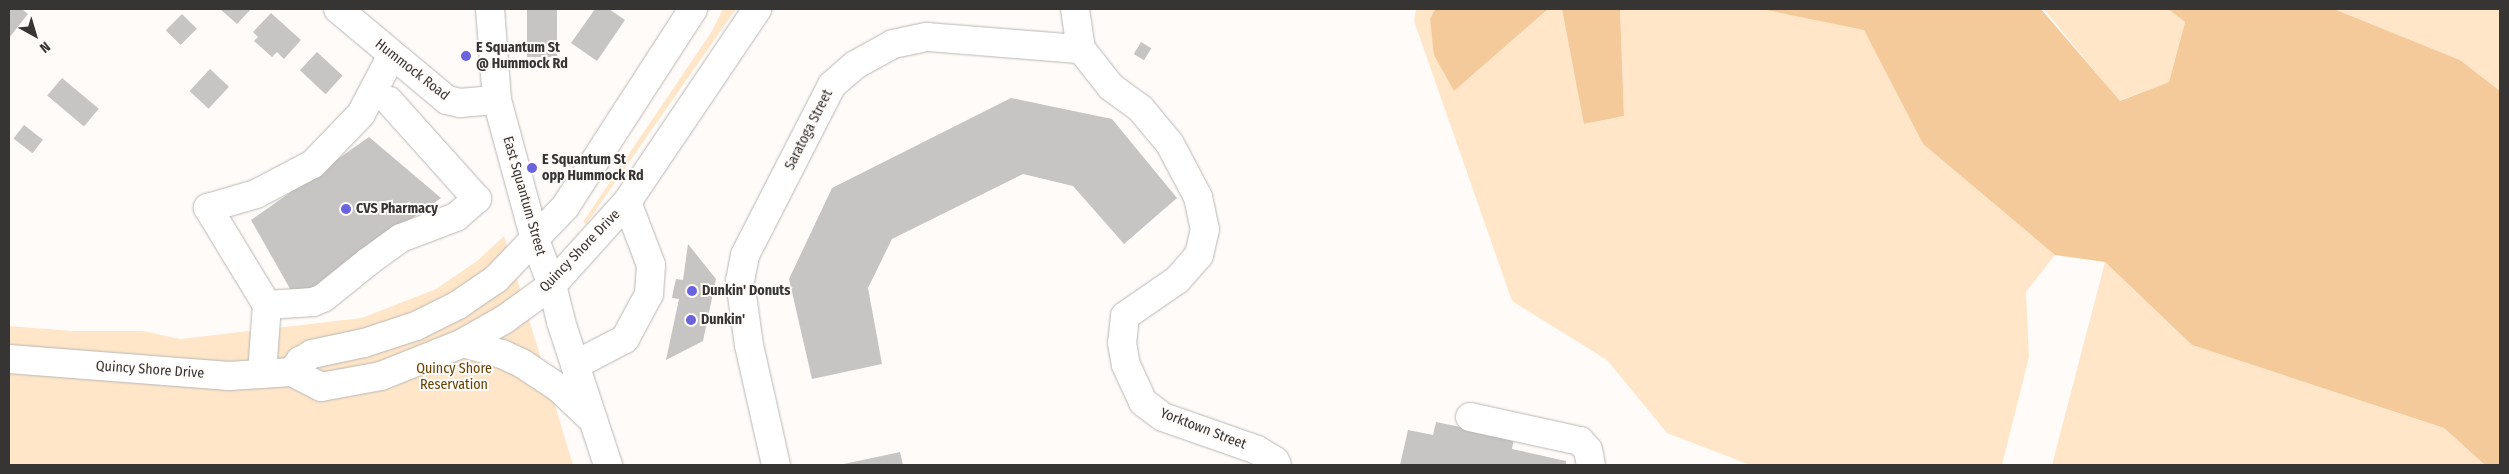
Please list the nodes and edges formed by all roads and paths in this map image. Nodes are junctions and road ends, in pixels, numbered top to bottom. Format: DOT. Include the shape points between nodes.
graph roads {
  1 [pos="338,9"];
  2 [pos="490,9"];
  3 [pos="692,9"];
  4 [pos="757,9"];
  5 [pos="1075,9"];
  6 [pos="1082,49"];
  7 [pos="392,55"];
  8 [pos="424,82"];
  9 [pos="498,100"];
  10 [pos="389,101"];
  11 [pos="361,114"];
  12 [pos="627,202"];
  13 [pos="535,240"];
  14 [pos="552,285"];
  15 [pos="267,305"];
  16 [pos="464,343"];
  17 [pos="9,359"];
  18 [pos="575,365"];
  19 [pos="292,372"];
  20 [pos="262,374"];
  21 [pos="1470,418"];
  22 [pos="593,420"];
  23 [pos="608,465"];
  24 [pos="776,465"];
  25 [pos="1277,465"];
  26 [pos="1591,465"];
  1 -- 7 [label="main road, Hummock Road"];
  2 -- 9 [label="main road, East Squantum Street"];
  3 -- 13 [label="main road" via="566,207"];
  4 -- 12 [label="main road, Quincy Shore Drive"];
  5 -- 6 [label="main road"];
  6 -- 24 [label="main road, Saratoga Street" via="927,37 893,44 855,65 832,85 745,255 740,281 749,345"];
  6 -- 25 [label="main road, Yorktown Street" via="1111,87 1141,108 1170,144 1198,197 1206,229 1199,255 1177,280 1125,316 1122,343 1126,365 1142,402 1163,417 1257,450"];
  7 -- 8 [label="main road, Hummock Road"];
  7 -- 11 [label="main road"];
  8 -- 9 [label="main road, Hummock Road" via="447,100 460,103"];
  8 -- 10 [label="main road"];
  9 -- 13 [label="main road, East Squantum Street"];
  10 -- 11 [label="main road"];
  10 -- 15 [label="main road" via="478,200 456,217 401,238 323,298 313,302"];
  11 -- 15 [label="main road" via="313,164 256,194 208,208"];
  12 -- 14 [label="main road, Quincy Shore Drive"];
  12 -- 18 [label="main road" via="651,265 649,294 625,339"];
  13 -- 14 [label="main road, East Squantum Street"];
  13 -- 19 [label="main road" via="496,279 458,304 416,326 364,343 312,354 300,361"];
  14 -- 16 [label="main road, Quincy Shore Drive"];
  14 -- 18 [label="main road, East Squantum Street" via="560,322"];
  15 -- 20 [label="main road"];
  16 -- 19 [label="main road, Quincy Shore Drive" via="381,376 355,382 321,387"];
  16 -- 22 [label="main road" via="523,364 559,388"];
  17 -- 20 [label="main road, Quincy Shore Drive" via="229,376"];
  18 -- 22 [label="main road, East Squantum Street"];
  19 -- 20 [label="main road, Quincy Shore Drive"];
  21 -- 26 [label="main road" via="1580,441 1588,450"];
  22 -- 23 [label="main road, East Squantum Street"];
}
